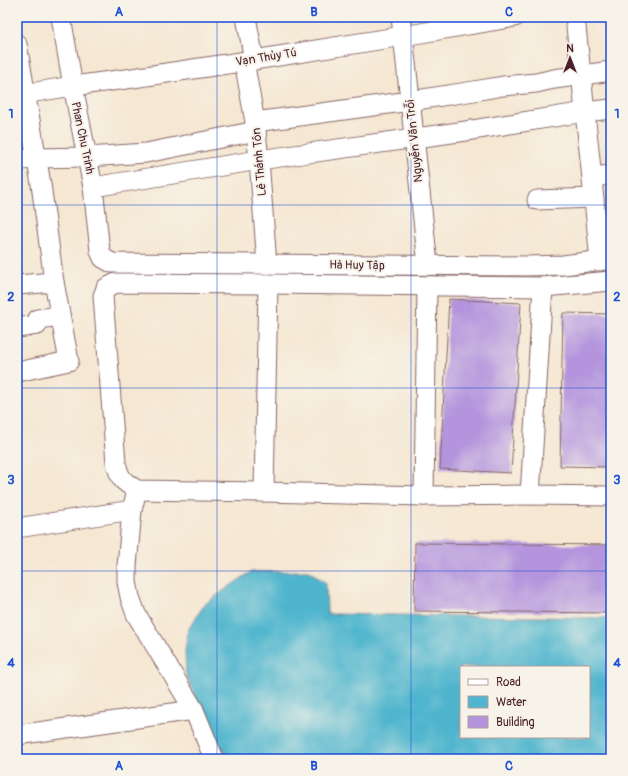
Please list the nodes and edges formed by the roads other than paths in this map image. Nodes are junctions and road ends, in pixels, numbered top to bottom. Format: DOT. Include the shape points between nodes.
graph roads {
  1 [pos="60,17"];
  2 [pos="246,17"];
  3 [pos="401,17"];
  4 [pos="516,17"];
  5 [pos="575,17"];
  6 [pos="403,36"];
  7 [pos="17,44"];
  8 [pos="249,60"];
  9 [pos="611,71"];
  10 [pos="581,75"];
  11 [pos="73,86"];
  12 [pos="21,94"];
  13 [pos="410,101"];
  14 [pos="611,109"];
  15 [pos="585,112"];
  16 [pos="256,126"];
  17 [pos="414,139"];
  18 [pos="88,157"];
  19 [pos="36,158"];
  20 [pos="259,160"];
  21 [pos="17,161"];
  22 [pos="611,175"];
  23 [pos="592,177"];
  24 [pos="93,187"];
  25 [pos="594,198"];
  26 [pos="537,200"];
  27 [pos="104,258"];
  28 [pos="605,260"];
  29 [pos="267,264"];
  30 [pos="428,265"];
  31 [pos="611,281"];
  32 [pos="54,282"];
  33 [pos="268,284"];
  34 [pos="17,285"];
  35 [pos="427,286"];
  36 [pos="543,287"];
  37 [pos="60,316"];
  38 [pos="17,328"];
  39 [pos="17,372"];
  40 [pos="137,490"];
  41 [pos="264,492"];
  42 [pos="530,495"];
  43 [pos="424,496"];
  44 [pos="611,496"];
  45 [pos="132,510"];
  46 [pos="17,528"];
  47 [pos="194,710"];
  48 [pos="17,736"];
  49 [pos="214,759"];
  1 -- 11 [label="street, Phan Chu Trinh"];
  2 -- 8 [label="street, Lê Thánh Tôn"];
  3 -- 6 [label="street, Nguyễn Văn Trỗi"];
  4 -- 6 [label="street, Vạn Thủy Tú"];
  5 -- 10 [label="street"];
  6 -- 8 [label="street, Vạn Thủy Tú"];
  6 -- 13 [label="street, Nguyễn Văn Trỗi"];
  7 -- 12 [label="street"];
  8 -- 11 [label="street, Vạn Thủy Tú"];
  8 -- 16 [label="street, Lê Thánh Tôn"];
  9 -- 10 [label="street"];
  10 -- 13 [label="street"];
  10 -- 15 [label="street"];
  11 -- 12 [label="street, Vạn Thủy Tú"];
  11 -- 18 [label="street, Phan Chu Trinh"];
  12 -- 19 [label="street"];
  13 -- 16 [label="street"];
  13 -- 17 [label="street, Nguyễn Văn Trỗi"];
  14 -- 15 [label="street"];
  15 -- 17 [label="street"];
  15 -- 23 [label="street"];
  16 -- 18 [label="street" via="146,153"];
  16 -- 20 [label="street, Lê Thánh Tôn"];
  17 -- 20 [label="street"];
  17 -- 30 [label="street, Nguyễn Văn Trỗi"];
  18 -- 19 [label="street"];
  18 -- 24 [label="street, Phan Chu Trinh"];
  19 -- 21 [label="street"];
  19 -- 32 [label="street"];
  20 -- 24 [label="street"];
  20 -- 29 [label="street, Lê Thánh Tôn"];
  22 -- 23 [label="street"];
  23 -- 25 [label="street"];
  24 -- 27 [label="street, Phan Chu Trinh" via="100,251"];
  25 -- 26 [label="street"];
  25 -- 28 [label="street"];
  27 -- 29 [label="street, Hà Huy Tập" via="112,263"];
  28 -- 30 [label="street, Hà Huy Tập" via="541,266"];
  29 -- 30 [label="street, Hà Huy Tập"];
  31 -- 36 [label="street"];
  32 -- 34 [label="street"];
  32 -- 37 [label="street"];
  33 -- 35 [label="street"];
  33 -- 40 [label="street" via="116,283 106,288 103,296 116,463 119,475 125,483"];
  33 -- 41 [label="street"];
  35 -- 36 [label="street"];
  35 -- 43 [label="street"];
  36 -- 42 [label="street"];
  37 -- 38 [label="street" via="38,320 37,325"];
  37 -- 39 [label="street" via="69,361"];
  40 -- 41 [label="street"];
  40 -- 45 [label="street"];
  41 -- 43 [label="street"];
  42 -- 43 [label="street"];
  42 -- 44 [label="street"];
  45 -- 46 [label="street"];
  45 -- 47 [label="street" via="127,566 130,597 136,614"];
  47 -- 48 [label="street"];
  47 -- 49 [label="street"];
}
